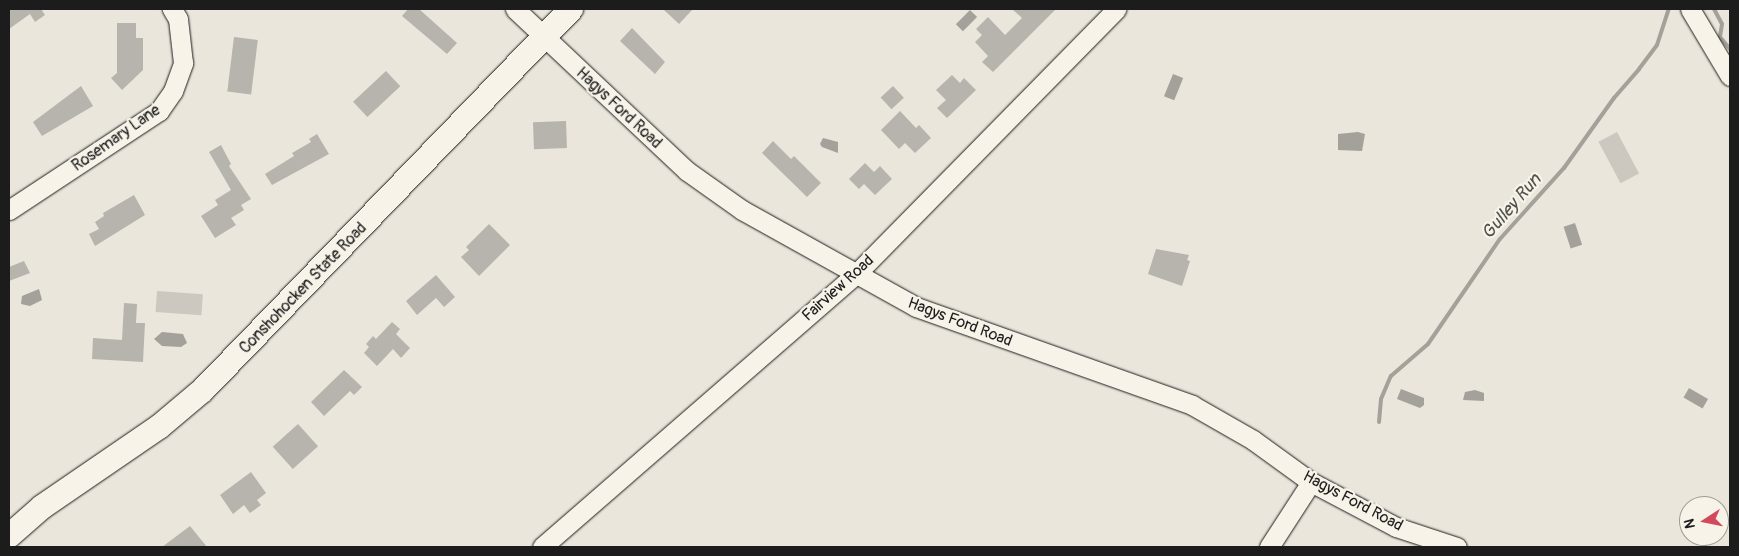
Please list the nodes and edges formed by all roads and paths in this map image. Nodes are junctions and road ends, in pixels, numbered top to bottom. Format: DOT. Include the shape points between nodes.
graph roads {
  1 [pos="172,9"];
  2 [pos="515,9"];
  3 [pos="571,9"];
  4 [pos="1116,9"];
  5 [pos="1690,9"];
  6 [pos="543,36"];
  7 [pos="1730,76"];
  8 [pos="9,210"];
  9 [pos="857,273"];
  10 [pos="1311,482"];
  11 [pos="9,536"];
  12 [pos="542,547"];
  13 [pos="1269,547"];
  14 [pos="1457,547"];
  1 -- 8 [label="street, Rosemary Lane" via="178,19 183,63 173,91 159,111"];
  2 -- 6 [label="street, Hagys Ford Road"];
  3 -- 6 [label="main road, Conshohocken State Road"];
  4 -- 9 [label="street, Fairview Road"];
  5 -- 7 [label="street"];
  6 -- 9 [label="street, Hagys Ford Road" via="712,191"];
  6 -- 11 [label="main road, Conshohocken State Road" via="203,390 159,428 42,507"];
  9 -- 10 [label="street, Hagys Ford Road" via="924,310 1192,405 1254,440"];
  9 -- 12 [label="street, Fairview Road"];
  10 -- 13 [label="street"];
  10 -- 14 [label="street, Hagys Ford Road" via="1396,527"];
}
